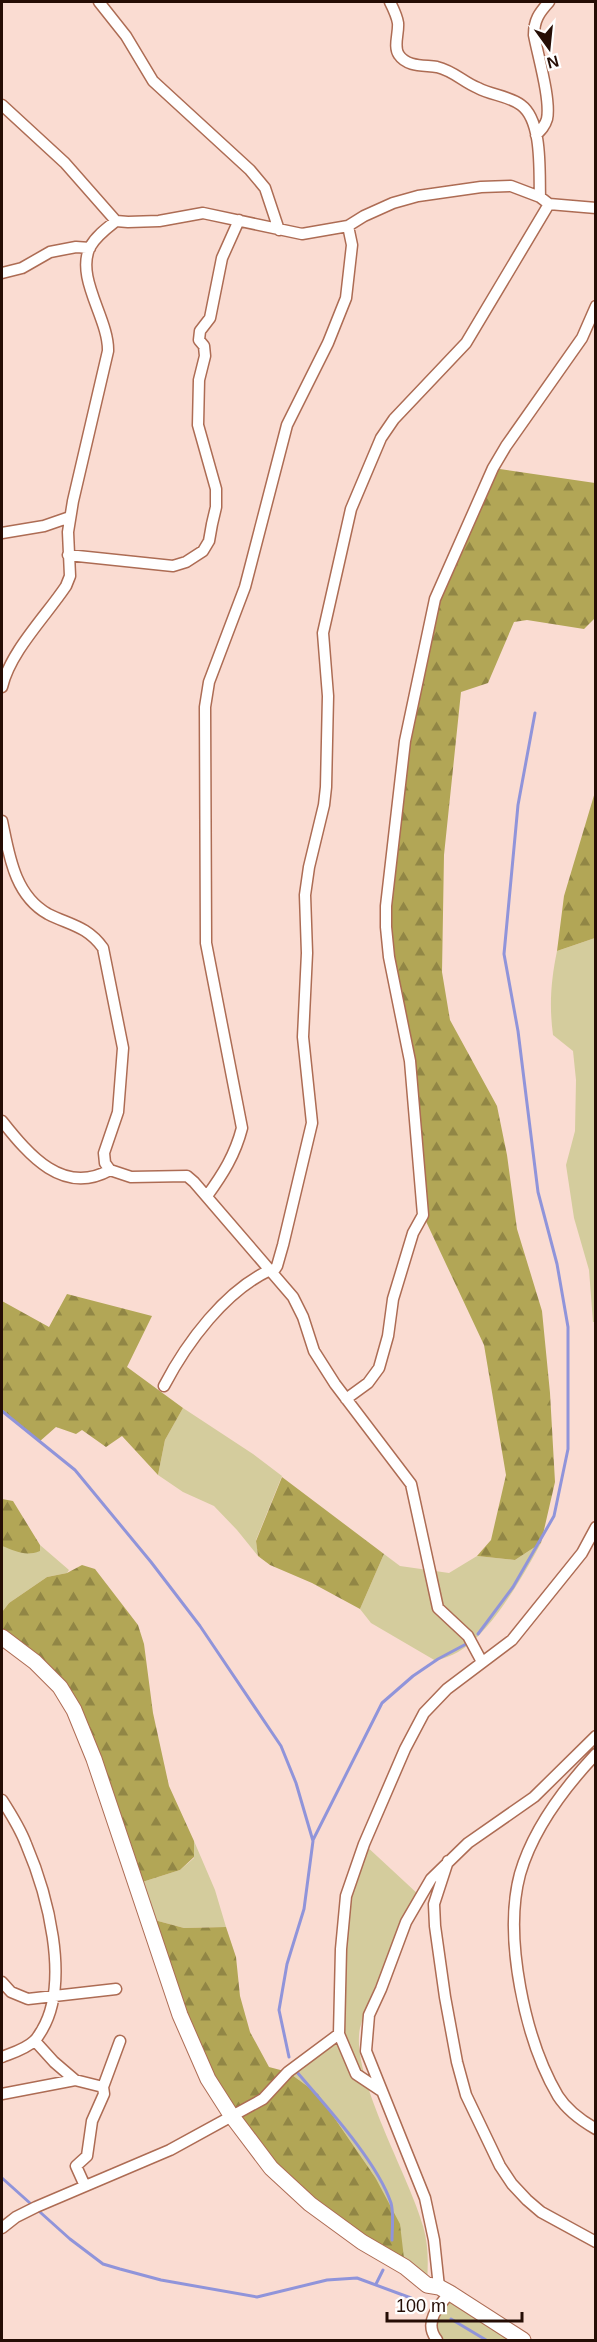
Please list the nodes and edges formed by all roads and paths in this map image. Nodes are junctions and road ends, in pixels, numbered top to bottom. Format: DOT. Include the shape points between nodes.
graph roads {
  1 [pos="99,2"];
  2 [pos="390,2"];
  3 [pos="549,2"];
  4 [pos="2,105"];
  5 [pos="536,135"];
  6 [pos="544,201"];
  7 [pos="596,208"];
  8 [pos="239,220"];
  9 [pos="116,221"];
  10 [pos="348,226"];
  11 [pos="279,230"];
  12 [pos="90,248"];
  13 [pos="2,273"];
  14 [pos="596,306"];
  15 [pos="70,517"];
  16 [pos="2,533"];
  17 [pos="68,555"];
  18 [pos="2,687"];
  19 [pos="2,821"];
  20 [pos="2,1121"];
  21 [pos="110,1170"];
  22 [pos="207,1196"];
  23 [pos="272,1271"];
  24 [pos="164,1386"];
  25 [pos="346,1399"];
  26 [pos="596,1527"];
  27 [pos="2,1637"];
  28 [pos="482,1662"];
  29 [pos="596,1736"];
  30 [pos="596,1754"];
  31 [pos="2,1800"];
  32 [pos="448,1860"];
  33 [pos="2,1982"];
  34 [pos="116,1989"];
  35 [pos="54,1998"];
  36 [pos="339,2034"];
  37 [pos="35,2041"];
  38 [pos="120,2041"];
  39 [pos="2,2057"];
  40 [pos="75,2080"];
  41 [pos="103,2087"];
  42 [pos="380,2090"];
  43 [pos="2,2094"];
  44 [pos="231,2115"];
  45 [pos="596,2129"];
  46 [pos="86,2186"];
  47 [pos="2,2228"];
  48 [pos="596,2242"];
  49 [pos="444,2290"];
  50 [pos="437,2340"];
  51 [pos="523,2340"];
  1 -- 11 [label="street" via="126,36 153,81 265,188"];
  2 -- 5 [label="street" via="398,22 399,56 421,66 448,71 474,87 524,106"];
  3 -- 5 [label="street" via="534,24 547,117"];
  4 -- 9 [label="street" via="65,163"];
  5 -- 6 [label="street"];
  6 -- 7 [label="street"];
  6 -- 10 [label="street" via="511,186 481,187 393,203"];
  6 -- 23 [label="street" via="466,343 381,438 351,509 324,633 328,696 326,788 305,895 303,1037 312,1123 283,1245"];
  8 -- 9 [label="street" via="203,213 159,221"];
  8 -- 11 [label="street"];
  8 -- 17 [label="street" via="222,258 210,318 199,340 205,356 199,380 198,425 216,489 209,541 195,558 173,566"];
  9 -- 12 [label="street"];
  10 -- 11 [label="street" via="302,234"];
  10 -- 22 [label="street" via="352,245 346,298 324,353 287,425 245,587 209,682 206,700 206,944 242,1119 234,1155"];
  12 -- 13 [label="street" via="50,252 22,268"];
  12 -- 15 [label="street" via="87,270 108,351"];
  14 -- 25 [label="street" via="582,338 493,468 435,599 405,741 386,906 389,957 410,1061 423,1215 413,1233 393,1299 379,1368 368,1383"];
  15 -- 16 [label="street"];
  15 -- 17 [label="street"];
  17 -- 18 [label="street" via="70,576 66,585 14,658"];
  19 -- 21 [label="street" via="22,889 47,913 83,928 103,948 123,1048 118,1112 104,1153"];
  20 -- 21 [label="street" via="43,1165 62,1175 90,1178"];
  21 -- 22 [label="street" via="131,1177 186,1176"];
  22 -- 23 [label="street"];
  23 -- 24 [label="street" via="256,1276 234,1294 180,1355"];
  23 -- 25 [label="street" via="293,1297 314,1351"];
  25 -- 28 [label="street" via="411,1484 438,1608 468,1636"];
  26 -- 28 [label="street" via="582,1553 512,1640"];
  27 -- 44 [label="highway" via="52,1678 74,1710 180,2015 208,2079"];
  28 -- 36 [label="street" via="424,1713 364,1844 346,1896 340,1949"];
  29 -- 32 [label="street" via="534,1797"];
  30 -- 45 [label="street" via="540,1826 520,1875 516,1899 519,1983 537,2051 559,2097 580,2120"];
  31 -- 35 [label="street" via="27,1846 45,1899 52,1938"];
  32 -- 42 [label="street" via="431,1879 406,1922 369,2015 366,2051"];
  32 -- 48 [label="street" via="434,1904 435,1926 466,2095 500,2166 526,2200"];
  33 -- 35 [label="street" via="19,1996"];
  34 -- 35 [label="street"];
  35 -- 37 [label="street"];
  36 -- 42 [label="street" via="356,2073"];
  36 -- 44 [label="street" via="288,2072 263,2099"];
  37 -- 39 [label="street"];
  37 -- 40 [label="street"];
  38 -- 41 [label="street"];
  40 -- 41 [label="street"];
  40 -- 43 [label="street"];
  41 -- 46 [label="street" via="104,2094 92,2121 87,2156 76,2166"];
  42 -- 49 [label="street" via="425,2199"];
  44 -- 46 [label="street" via="170,2150"];
  44 -- 49 [label="highway" via="271,2168 310,2204 427,2285"];
  46 -- 47 [label="street" via="16,2217"];
  49 -- 50 [label="street" via="432,2318"];
  49 -- 51 [label="highway"];
}
